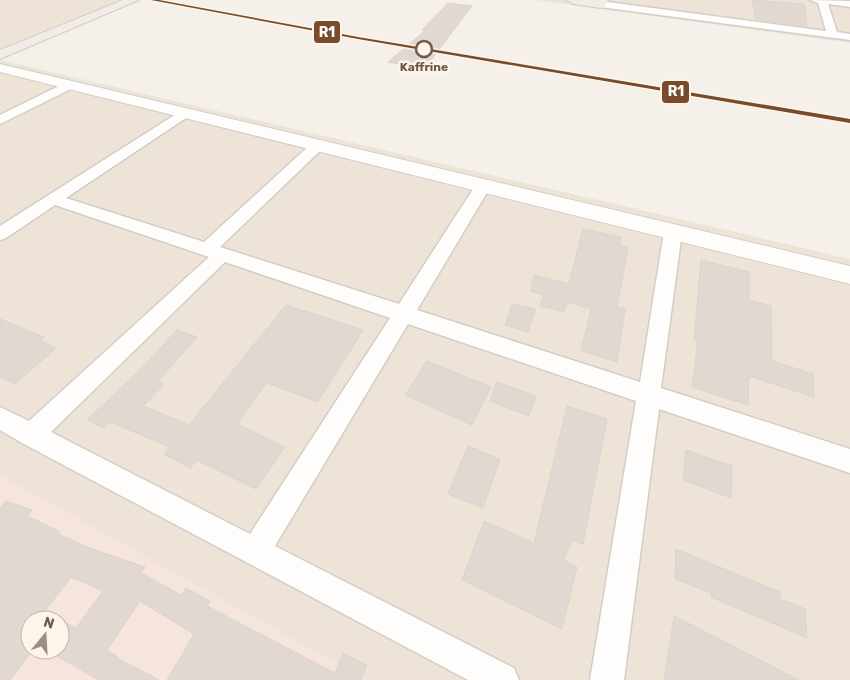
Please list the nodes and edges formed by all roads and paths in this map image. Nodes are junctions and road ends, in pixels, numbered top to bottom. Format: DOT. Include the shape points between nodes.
graph roads {
  1 [pos="133,0"];
  2 [pos="573,0"];
  3 [pos="820,0"];
  4 [pos="601,2"];
  5 [pos="850,4"];
  6 [pos="832,34"];
  7 [pos="850,37"];
  8 [pos="0,55"];
  9 [pos="0,68"];
  10 [pos="69,85"];
  11 [pos="184,114"];
  12 [pos="0,120"];
  13 [pos="317,146"];
  14 [pos="483,186"];
  15 [pos="53,199"];
  16 [pos="673,232"];
  17 [pos="0,234"];
  18 [pos="215,252"];
  19 [pos="850,275"];
  20 [pos="405,315"];
  21 [pos="651,396"];
  22 [pos="0,418"];
  23 [pos="31,434"];
  24 [pos="850,461"];
  25 [pos="256,551"];
  26 [pos="502,680"];
  27 [pos="607,680"];
  1 -- 8 [label="main road"];
  2 -- 4 [label="main road"];
  3 -- 5 [label="street"];
  3 -- 6 [label="street"];
  4 -- 6 [label="street" via="710,14"];
  6 -- 7 [label="street"];
  9 -- 10 [label="main road"];
  10 -- 11 [label="main road"];
  10 -- 12 [label="street"];
  11 -- 13 [label="main road"];
  11 -- 15 [label="street"];
  13 -- 14 [label="main road"];
  13 -- 18 [label="street"];
  14 -- 16 [label="main road"];
  14 -- 20 [label="street"];
  15 -- 17 [label="street"];
  15 -- 18 [label="street"];
  16 -- 19 [label="main road"];
  16 -- 21 [label="street"];
  18 -- 20 [label="street"];
  18 -- 23 [label="street"];
  20 -- 21 [label="street"];
  20 -- 25 [label="street"];
  21 -- 24 [label="street"];
  21 -- 27 [label="street"];
  22 -- 23 [label="street"];
  23 -- 25 [label="street"];
  25 -- 26 [label="street"];
}
